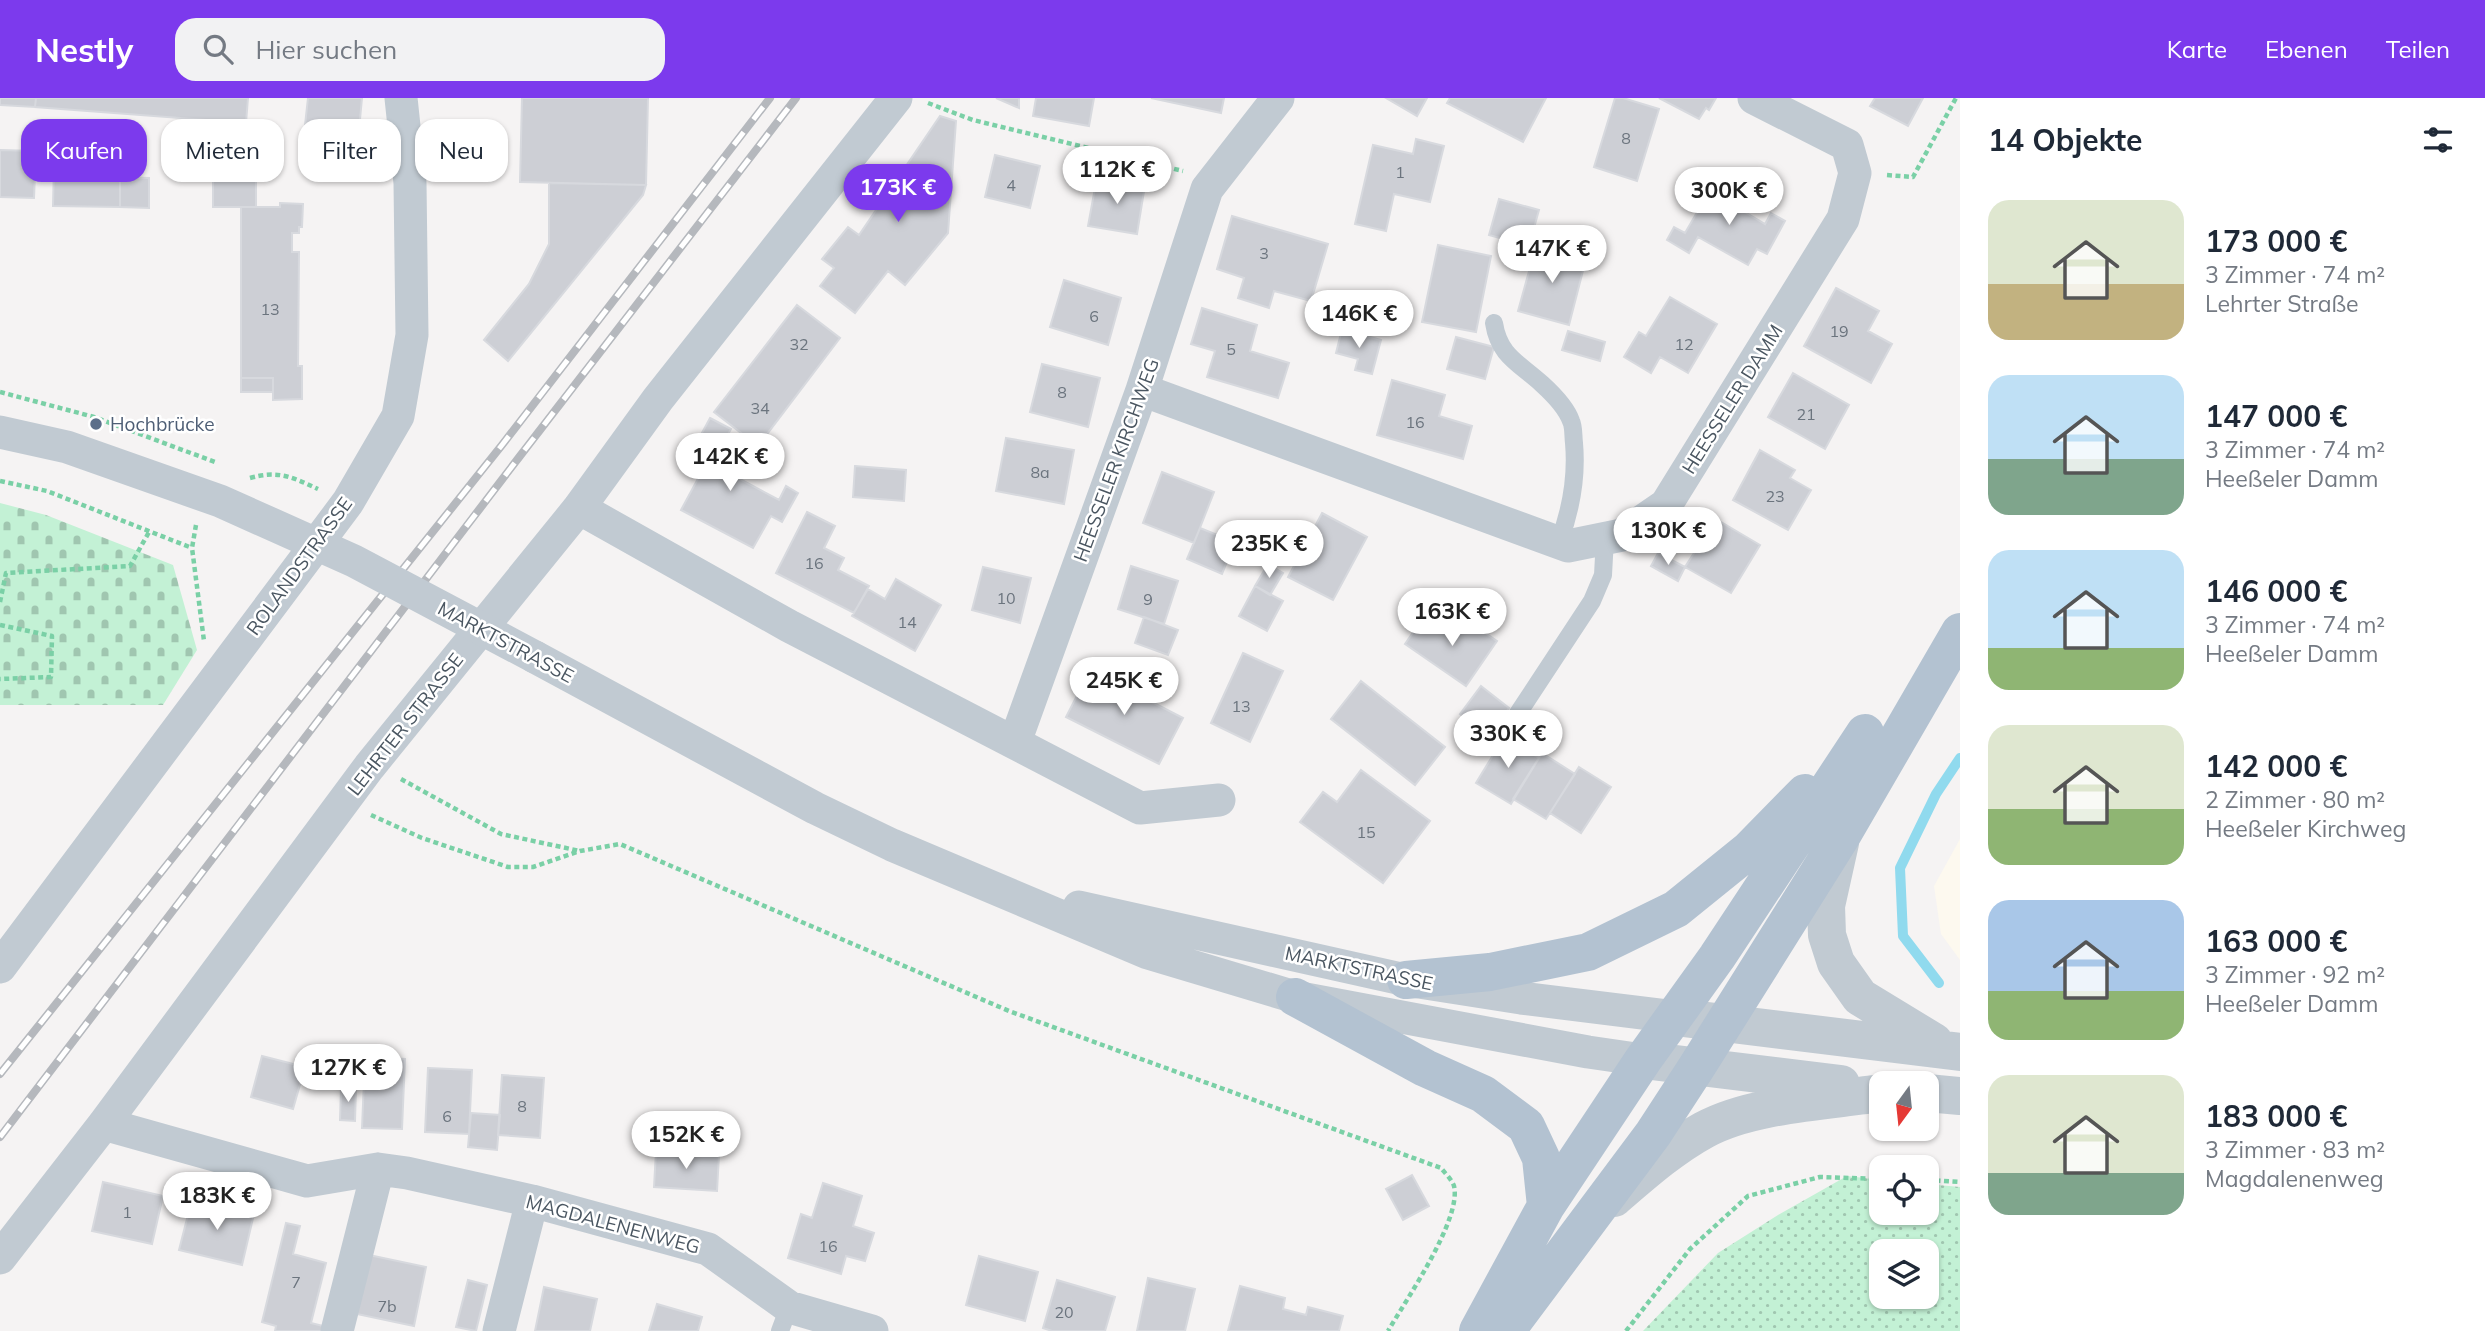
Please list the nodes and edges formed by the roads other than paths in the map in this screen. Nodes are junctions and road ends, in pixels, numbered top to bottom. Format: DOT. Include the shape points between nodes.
graph roads {
  1 [pos="401,98"];
  2 [pos="1278,98"];
  3 [pos="1754,98"];
  4 [pos="911,100"];
  5 [pos="1494,323"];
  6 [pos="1142,390"];
  7 [pos="0,432"];
  8 [pos="579,508"];
  9 [pos="1605,538"];
  10 [pos="1559,542"];
  11 [pos="1960,625"];
  12 [pos="1960,632"];
  13 [pos="1517,715"];
  14 [pos="1865,733"];
  15 [pos="1015,742"];
  16 [pos="1219,800"];
  17 [pos="1841,837"];
  18 [pos="998,890"];
  19 [pos="0,967"];
  20 [pos="1406,980"];
  21 [pos="1295,997"];
  22 [pos="1675,1017"];
  23 [pos="1725,1023"];
  24 [pos="1952,1050"];
  25 [pos="1643,1060"];
  26 [pos="1696,1068"];
  27 [pos="1869,1090"];
  28 [pos="1869,1093"];
  29 [pos="1939,1094"];
  30 [pos="1960,1096"];
  31 [pos="104,1124"];
  32 [pos="378,1169"];
  33 [pos="532,1202"];
  34 [pos="1546,1206"];
  35 [pos="1596,1213"];
  36 [pos="0,1258"];
  37 [pos="784,1319"];
  38 [pos="337,1331"];
  39 [pos="499,1331"];
  40 [pos="872,1331"];
  41 [pos="1478,1331"];
  42 [pos="1506,1331"];
  1 -- 19 [label="street, ROLANDSTRASSE" via="410,183 412,335 398,416 348,502"];
  2 -- 6 [label="street, HEESSELER KIRCHWEG" via="1208,189"];
  3 -- 9 [label="street, HEESSELER DAMM" via="1847,145 1855,173 1843,219 1666,505 1622,535"];
  4 -- 8 [label="street, LEHRTER STRASSE" via="658,399"];
  5 -- 10 [label="lane" via="1496,339 1508,355 1556,397 1572,422 1572,494"];
  6 -- 10 [label="street, HEESSELER DAMM"];
  6 -- 15 [label="street, HEESSELER KIRCHWEG"];
  7 -- 18 [label="street, MARKTSTRASSE, bridge" via="67,447 220,501 354,561 815,808"];
  8 -- 15 [label="street" via="789,626"];
  8 -- 31 [label="street, LEHRTER STRASSE" via="369,767"];
  9 -- 10 [label="street, HEESSELER DAMM" via="1568,546"];
  9 -- 13 [label="lane" via="1603,575 1591,601"];
  11 -- 14 [label="main road"];
  12 -- 17 [label="main road"];
  14 -- 20 [label="main road" via="1749,850 1676,909 1588,952 1490,972"];
  14 -- 22 [label="main road"];
  15 -- 16 [label="street" via="1140,808"];
  17 -- 23 [label="main road"];
  17 -- 24 [label="street" via="1826,906 1827,935 1836,963 1860,997"];
  18 -- 20 [label="street, MARKTSTRASSE"];
  18 -- 21 [label="street, MARKTSTRASSE" via="1148,953"];
  20 -- 22 [label="street, MARKTSTRASSE"];
  21 -- 25 [label="street, MARKTSTRASSE"];
  21 -- 34 [label="main road" via="1483,1094 1526,1126 1541,1158"];
  22 -- 23 [label="street, MARKTSTRASSE"];
  22 -- 25 [label="main road"];
  23 -- 24 [label="street, MARKTSTRASSE"];
  23 -- 26 [label="main road"];
  25 -- 26 [label="street"];
  25 -- 34 [label="main road"];
  26 -- 27 [label="street"];
  26 -- 35 [label="main road"];
  28 -- 35 [label="street" via="1751,1112 1705,1129"];
  29 -- 30 [label="street"];
  31 -- 32 [label="street, MAGDALENENWEG" via="307,1181"];
  31 -- 36 [label="street, LEHRTER STRASSE"];
  32 -- 33 [label="street, MAGDALENENWEG"];
  32 -- 38 [label="street"];
  33 -- 37 [label="street, MAGDALENENWEG" via="708,1248"];
  33 -- 39 [label="street"];
  34 -- 41 [label="main road"];
  35 -- 42 [label="main road"];
  37 -- 40 [label="street, MAGDALENENWEG"];
}
